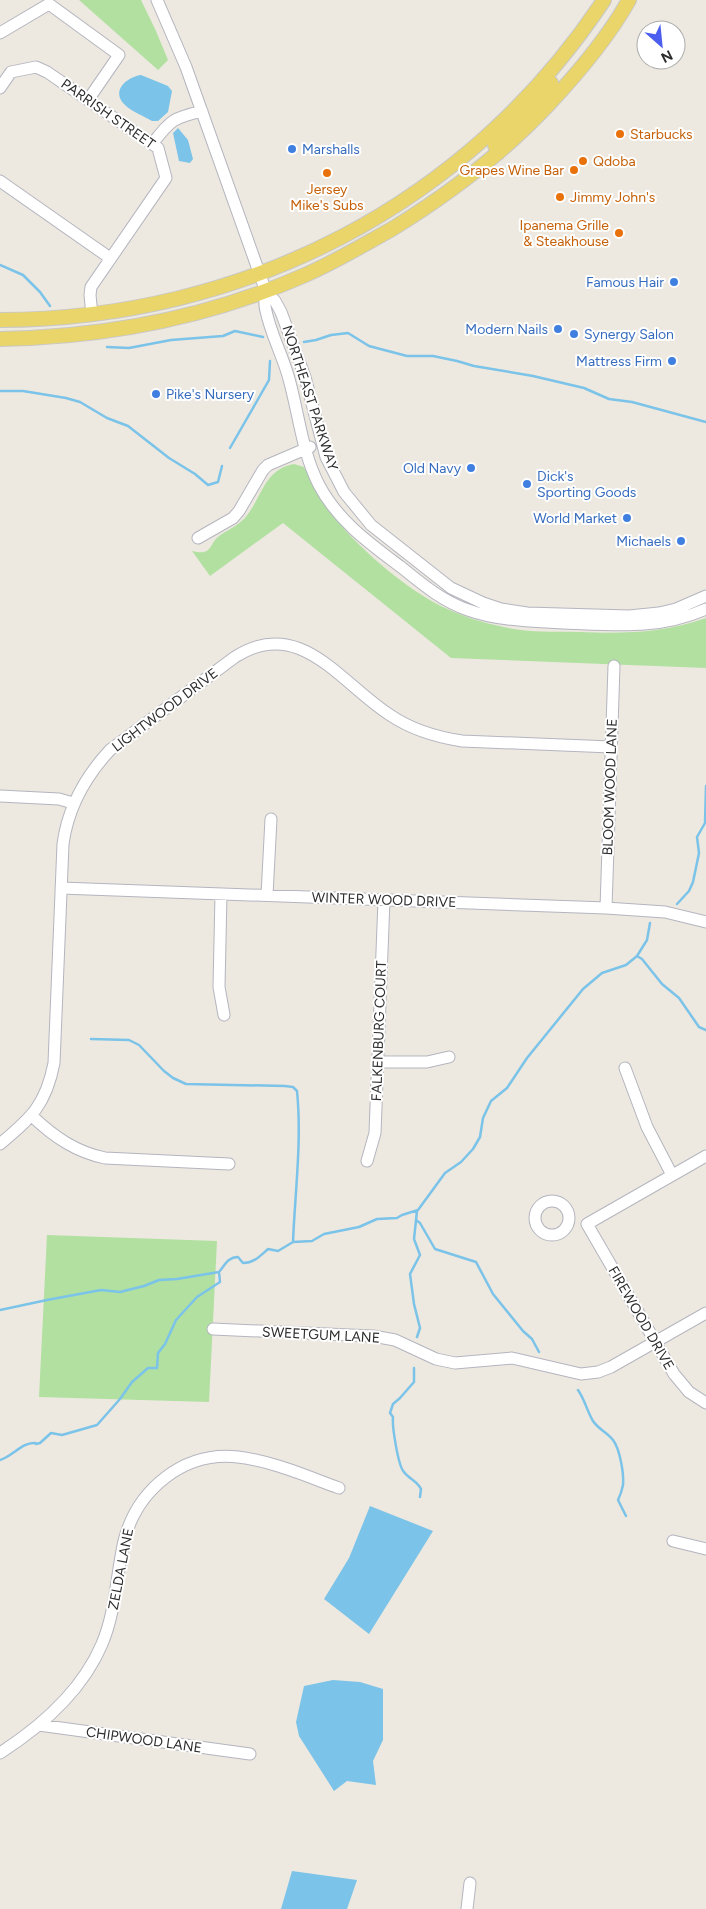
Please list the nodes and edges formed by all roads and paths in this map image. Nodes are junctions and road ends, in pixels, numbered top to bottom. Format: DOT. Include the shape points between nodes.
graph roads {
  1 [pos="157,0"];
  2 [pos="604,0"];
  3 [pos="629,0"];
  4 [pos="0,32"];
  5 [pos="570,48"];
  6 [pos="0,88"];
  7 [pos="88,100"];
  8 [pos="202,111"];
  9 [pos="480,142"];
  10 [pos="153,143"];
  11 [pos="498,153"];
  12 [pos="0,181"];
  13 [pos="390,230"];
  14 [pos="110,258"];
  15 [pos="260,275"];
  16 [pos="265,291"];
  17 [pos="92,315"];
  18 [pos="0,320"];
  19 [pos="0,339"];
  20 [pos="322,443"];
  21 [pos="305,449"];
  22 [pos="198,538"];
  23 [pos="706,596"];
  24 [pos="706,609"];
  25 [pos="614,666"];
  26 [pos="611,747"];
  27 [pos="0,796"];
  28 [pos="74,803"];
  29 [pos="271,818"];
  30 [pos="61,888"];
  31 [pos="221,894"];
  32 [pos="268,895"];
  33 [pos="384,900"];
  34 [pos="606,908"];
  35 [pos="706,922"];
  36 [pos="224,1015"];
  37 [pos="449,1057"];
  38 [pos="378,1062"];
  39 [pos="625,1068"];
  40 [pos="32,1116"];
  41 [pos="0,1144"];
  42 [pos="706,1156"];
  43 [pos="367,1161"];
  44 [pos="229,1164"];
  45 [pos="672,1175"];
  46 [pos="569,1217"];
  47 [pos="587,1224"];
  48 [pos="706,1312"];
  49 [pos="213,1329"];
  50 [pos="655,1343"];
  51 [pos="706,1403"];
  52 [pos="339,1488"];
  53 [pos="673,1542"];
  54 [pos="706,1550"];
  55 [pos="39,1725"];
  56 [pos="0,1753"];
  57 [pos="250,1754"];
  58 [pos="470,1883"];
  59 [pos="467,1909"];
  1 -- 8 [label="street, NORTHEAST PARKWAY"];
  2 -- 5 [label="main road"];
  3 -- 11 [label="main road" via="610,30 562,89"];
  4 -- 7 [label="street" via="48,4 119,54"];
  5 -- 9 [label="main road"];
  5 -- 11 [label="main road" via="560,70 544,91 498,139 495,145"];
  6 -- 7 [label="street, PARRISH STREET" via="11,72 36,68"];
  7 -- 10 [label="street, PARRISH STREET"];
  8 -- 10 [label="street" via="167,124"];
  8 -- 15 [label="street, NORTHEAST PARKWAY"];
  9 -- 13 [label="main road" via="479,154 406,211"];
  9 -- 15 [label="main road" via="431,180 346,236"];
  10 -- 14 [label="street, PARRISH STREET" via="158,148 166,178"];
  11 -- 13 [label="main road" via="476,172"];
  12 -- 14 [label="street"];
  13 -- 16 [label="main road" via="325,266"];
  14 -- 17 [label="street, PARRISH STREET" via="91,287"];
  15 -- 16 [label="street, NORTHEAST PARKWAY"];
  15 -- 17 [label="main road" via="168,302"];
  16 -- 19 [label="main road" via="207,311 133,328 59,337"];
  16 -- 20 [label="street, NORTHEAST PARKWAY" via="275,300 297,352"];
  16 -- 21 [label="street, NORTHEAST PARKWAY" via="267,317 289,378"];
  17 -- 18 [label="main road"];
  20 -- 21 [label="street"];
  20 -- 23 [label="street, NORTHEAST PARKWAY" via="335,478 371,525 452,588 483,603 527,613 629,616 659,613"];
  21 -- 22 [label="street" via="268,465 233,518"];
  21 -- 24 [label="street, NORTHEAST PARKWAY" via="309,464 330,503 355,532 431,591 467,610 510,620 631,626 670,621"];
  25 -- 26 [label="street, BLOOM WOOD LANE"];
  26 -- 28 [label="street, LIGHTWOOD DRIVE" via="434,736 388,714 312,654 292,646 266,644 235,657 119,742 94,768"];
  26 -- 34 [label="street, BLOOM WOOD LANE"];
  27 -- 28 [label="street" via="59,798"];
  28 -- 30 [label="street, LIGHTWOOD DRIVE" via="64,833"];
  29 -- 32 [label="street"];
  30 -- 31 [label="street, WINTER WOOD DRIVE"];
  30 -- 40 [label="street, LIGHTWOOD DRIVE" via="54,1063 46,1094"];
  31 -- 32 [label="street, WINTER WOOD DRIVE"];
  31 -- 36 [label="street" via="218,987"];
  32 -- 33 [label="street, WINTER WOOD DRIVE"];
  33 -- 34 [label="street, WINTER WOOD DRIVE"];
  33 -- 38 [label="street, FALKENBURG COURT"];
  34 -- 35 [label="street, WINTER WOOD DRIVE" via="665,912"];
  37 -- 38 [label="street" via="427,1062"];
  38 -- 43 [label="street, FALKENBURG COURT" via="375,1133"];
  39 -- 45 [label="street" via="647,1127"];
  40 -- 41 [label="street, LIGHTWOOD DRIVE"];
  40 -- 44 [label="street" via="68,1145 95,1156"];
  42 -- 45 [label="street"];
  45 -- 47 [label="street"];
  46 -- 47 [label="street"];
  47 -- 50 [label="street, FIREWOOD DRIVE"];
  48 -- 50 [label="street, SWEETGUM LANE"];
  49 -- 50 [label="street, SWEETGUM LANE" via="373,1336 395,1340 455,1363 512,1358 580,1374 611,1368"];
  50 -- 51 [label="street, FIREWOOD DRIVE" via="688,1392"];
  52 -- 55 [label="street, ZELDA LANE" via="274,1465 237,1457 206,1458 188,1464 158,1482 141,1501 128,1529 114,1608 101,1646 62,1704"];
  53 -- 54 [label="street"];
  55 -- 56 [label="street, ZELDA LANE"];
  55 -- 57 [label="street, CHIPWOOD LANE"];
  58 -- 59 [label="street"];
}
